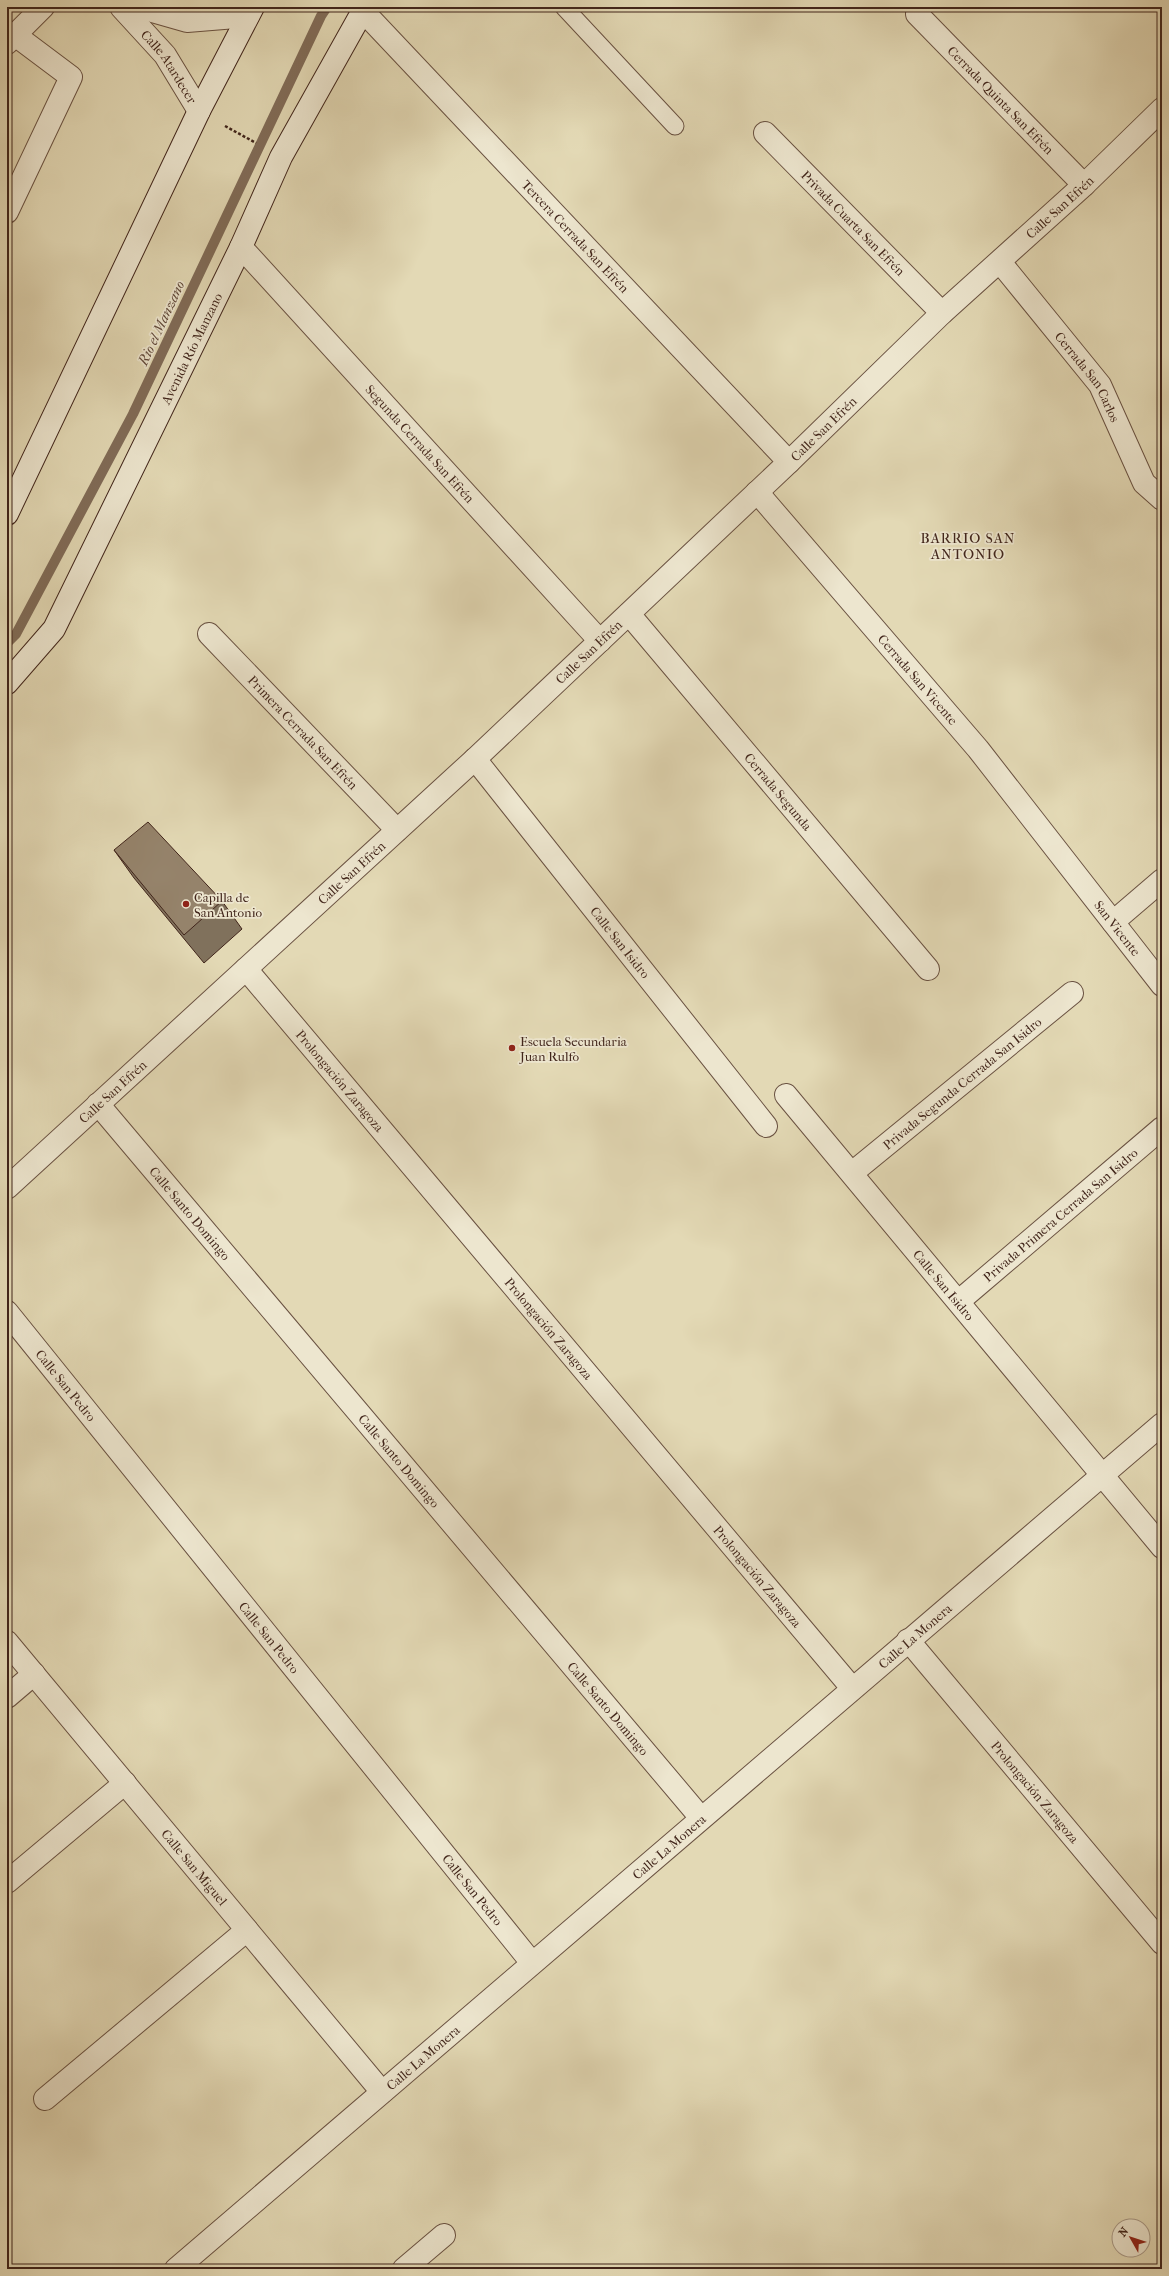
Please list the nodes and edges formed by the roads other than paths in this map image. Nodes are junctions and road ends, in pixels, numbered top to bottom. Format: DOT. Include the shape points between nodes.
graph roads {
  1 [pos="43,7"];
  2 [pos="121,7"];
  3 [pos="138,7"];
  4 [pos="564,7"];
  5 [pos="364,9"];
  6 [pos="250,12"];
  7 [pos="917,14"];
  8 [pos="11,39"];
  9 [pos="199,111"];
  10 [pos="1159,118"];
  11 [pos="675,126"];
  12 [pos="765,133"];
  13 [pos="1084,185"];
  14 [pos="7,212"];
  15 [pos="242,247"];
  16 [pos="1000,262"];
  17 [pos="942,313"];
  18 [pos="790,462"];
  19 [pos="757,492"];
  20 [pos="1162,499"];
  21 [pos="7,514"];
  22 [pos="628,614"];
  23 [pos="210,634"];
  24 [pos="600,641"];
  25 [pos="7,683"];
  26 [pos="476,759"];
  27 [pos="397,830"];
  28 [pos="1073,871"];
  29 [pos="1162,880"];
  30 [pos="1113,922"];
  31 [pos="246,969"];
  32 [pos="928,969"];
  33 [pos="1162,985"];
  34 [pos="1072,993"];
  35 [pos="786,1095"];
  36 [pos="98,1104"];
  37 [pos="766,1126"];
  38 [pos="1162,1128"];
  39 [pos="852,1173"];
  40 [pos="7,1188"];
  41 [pos="959,1301"];
  42 [pos="7,1312"];
  43 [pos="1162,1424"];
  44 [pos="1103,1474"];
  45 [pos="1162,1547"];
  46 [pos="908,1640"];
  47 [pos="7,1642"];
  48 [pos="34,1674"];
  49 [pos="852,1688"];
  50 [pos="7,1697"];
  51 [pos="125,1783"];
  52 [pos="701,1818"];
  53 [pos="7,1882"];
  54 [pos="247,1930"];
  55 [pos="1162,1944"];
  56 [pos="532,1963"];
  57 [pos="382,2092"];
  58 [pos="45,2099"];
  59 [pos="444,2235"];
  60 [pos="176,2269"];
  61 [pos="404,2269"];
  1 -- 8 [label="street"];
  2 -- 9 [label="street, Calle Atardecer" via="165,55"];
  3 -- 6 [label="street, Calle Atardecer" via="187,21"];
  4 -- 11 [label="lane"];
  5 -- 15 [label="street, Avenida Río Manzano" via="281,157"];
  5 -- 18 [label="street, Tercera Cerrada San Efrén"];
  6 -- 9 [label="street"];
  7 -- 13 [label="street, Cerrada Quinta San Efrén"];
  8 -- 14 [label="street" via="72,77"];
  9 -- 21 [label="street"];
  10 -- 13 [label="street, Calle San Efrén"];
  12 -- 17 [label="street, Privada Cuarta San Efrén"];
  13 -- 16 [label="street, Calle San Efrén"];
  15 -- 24 [label="street, Segunda Cerrada San Efrén"];
  15 -- 25 [label="street, Avenida Río Manzano" via="54,629"];
  16 -- 17 [label="street, Calle San Efrén"];
  16 -- 20 [label="street, Cerrada San Carlos" via="1100,386 1144,483"];
  17 -- 18 [label="street, Calle San Efrén"];
  18 -- 19 [label="street, Calle San Efrén"];
  19 -- 22 [label="street, Calle San Efrén"];
  19 -- 28 [label="street, Cerrada San Vicente" via="978,749"];
  22 -- 24 [label="street, Calle San Efrén"];
  22 -- 32 [label="street, Cerrada Segunda"];
  23 -- 27 [label="street, Primera Cerrada San Efrén"];
  24 -- 26 [label="street, Calle San Efrén"];
  26 -- 27 [label="street, Calle San Efrén"];
  26 -- 37 [label="street, Calle San Isidro"];
  27 -- 31 [label="street, Calle San Efrén"];
  28 -- 30 [label="street, San Vicente"];
  29 -- 30 [label="street"];
  30 -- 33 [label="street, San Vicente"];
  31 -- 36 [label="street, Calle San Efrén"];
  31 -- 49 [label="street, Prolongación Zaragoza"];
  34 -- 39 [label="street, Privada Segunda Cerrada San Isidro"];
  35 -- 39 [label="street, Calle San Isidro"];
  36 -- 40 [label="street, Calle San Efrén"];
  36 -- 52 [label="street, Calle Santo Domingo"];
  38 -- 41 [label="street, Privada Primera Cerrada San Isidro"];
  39 -- 41 [label="street, Calle San Isidro"];
  41 -- 44 [label="street, Calle San Isidro"];
  42 -- 56 [label="street, Calle San Pedro"];
  43 -- 44 [label="street, Calle La Monera"];
  44 -- 45 [label="street, Calle San Isidro"];
  44 -- 46 [label="street, Calle La Monera"];
  46 -- 49 [label="street, Calle La Monera"];
  46 -- 55 [label="street, Prolongación Zaragoza"];
  47 -- 48 [label="street, Calle San Miguel"];
  48 -- 50 [label="street"];
  48 -- 51 [label="street, Calle San Miguel"];
  49 -- 52 [label="street, Calle La Monera"];
  51 -- 53 [label="street"];
  51 -- 54 [label="street, Calle San Miguel"];
  52 -- 56 [label="street, Calle La Monera"];
  54 -- 57 [label="street, Calle San Miguel"];
  54 -- 58 [label="street"];
  56 -- 57 [label="street, Calle La Monera"];
  57 -- 60 [label="street, Calle La Monera"];
  59 -- 61 [label="street"];
}
